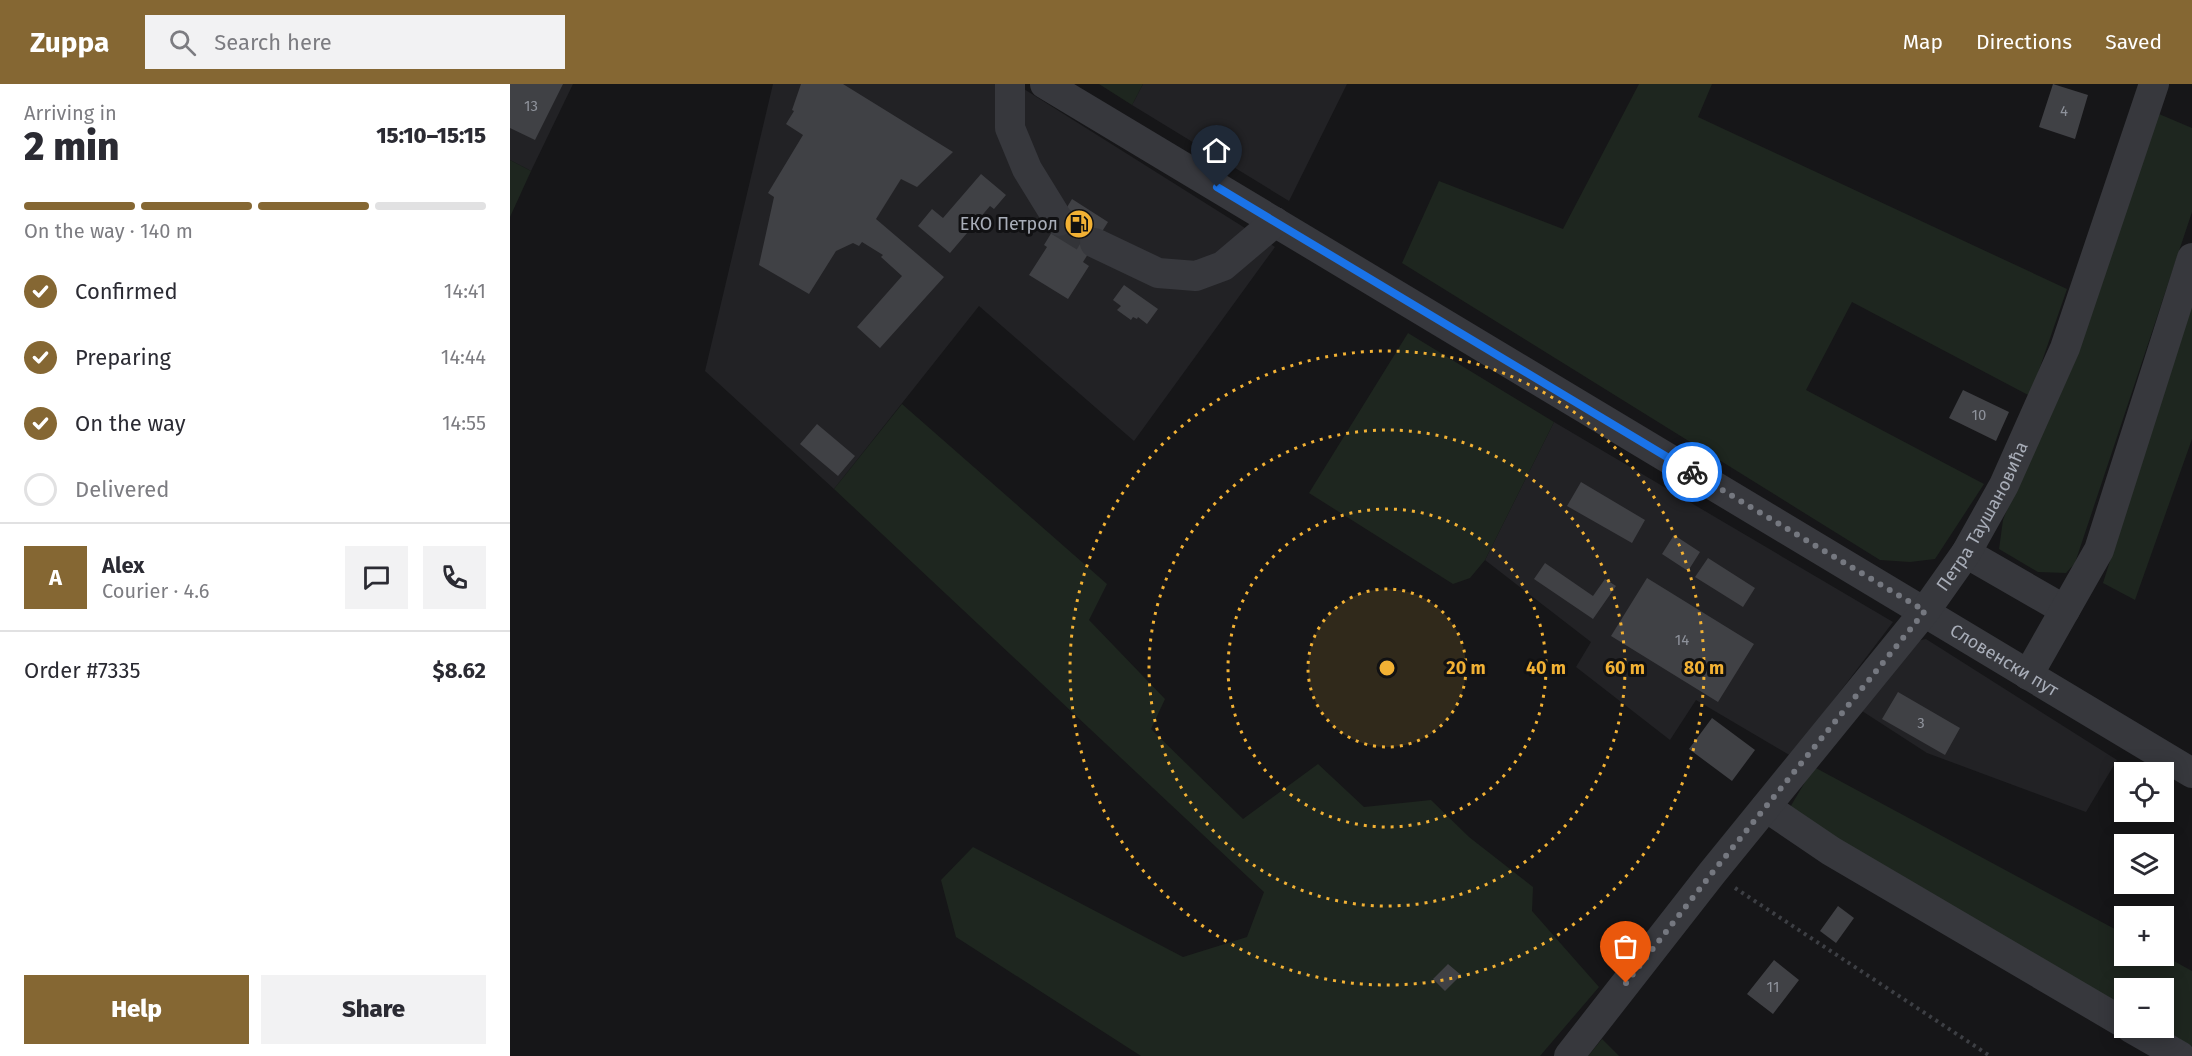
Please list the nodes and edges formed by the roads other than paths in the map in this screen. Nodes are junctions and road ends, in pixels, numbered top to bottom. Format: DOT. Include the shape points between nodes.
graph roads {
  1 [pos="1010,84"];
  2 [pos="1045,84"];
  3 [pos="2154,84"];
  4 [pos="1059,220"];
  5 [pos="1275,222"];
  6 [pos="1095,243"];
  7 [pos="2192,258"];
  8 [pos="1966,553"];
  9 [pos="2065,610"];
  10 [pos="1925,611"];
  11 [pos="2028,675"];
  12 [pos="2192,773"];
  13 [pos="1766,807"];
  14 [pos="2114,1017"];
  15 [pos="2148,1038"];
  16 [pos="1569,1056"];
  17 [pos="2180,1056"];
  1 -- 4 [label="street" via="1010,128 1027,169"];
  2 -- 5 [label="street, Словенски пут"];
  3 -- 8 [label="street, Петра Таушановића" via="2064,348 2004,485"];
  5 -- 6 [label="street" via="1223,266 1196,276 1158,273"];
  5 -- 10 [label="street, Словенски пут"];
  7 -- 9 [label="street" via="2098,550"];
  8 -- 9 [label="street"];
  8 -- 10 [label="street, Петра Таушановића"];
  9 -- 11 [label="street"];
  10 -- 11 [label="street, Словенски пут"];
  10 -- 13 [label="street, Петра Таушановића"];
  11 -- 12 [label="street, Словенски пут"];
  13 -- 14 [label="street" via="1831,851"];
  13 -- 16 [label="street, Петра Таушановића"];
  15 -- 17 [label="street"];
}
